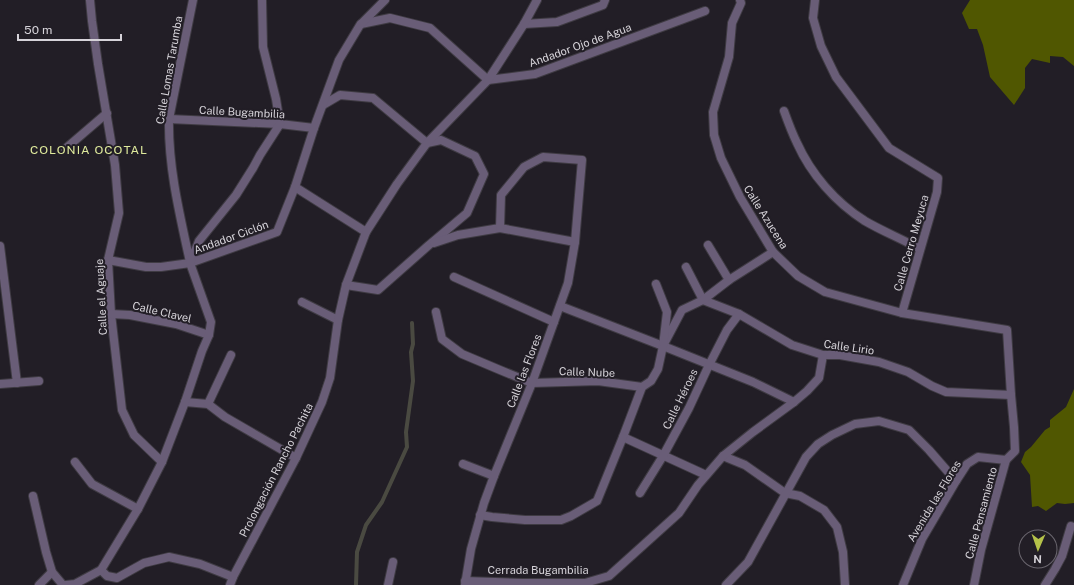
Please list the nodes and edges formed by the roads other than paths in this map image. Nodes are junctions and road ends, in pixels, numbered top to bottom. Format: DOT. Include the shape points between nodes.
graph roads {
  1 [pos="90,0"];
  2 [pos="193,0"];
  3 [pos="262,0"];
  4 [pos="385,0"];
  5 [pos="537,0"];
  6 [pos="605,0"];
  7 [pos="740,0"];
  8 [pos="815,0"];
  9 [pos="705,11"];
  10 [pos="360,24"];
  11 [pos="524,24"];
  12 [pos="488,80"];
  13 [pos="323,105"];
  14 [pos="784,111"];
  15 [pos="107,113"];
  16 [pos="169,119"];
  17 [pos="280,124"];
  18 [pos="314,128"];
  19 [pos="427,143"];
  20 [pos="65,149"];
  21 [pos="295,187"];
  22 [pos="500,228"];
  23 [pos="366,232"];
  24 [pos="575,242"];
  25 [pos="430,245"];
  26 [pos="708,245"];
  27 [pos="0,246"];
  28 [pos="920,248"];
  29 [pos="773,252"];
  30 [pos="108,260"];
  31 [pos="190,263"];
  32 [pos="686,267"];
  33 [pos="454,278"];
  34 [pos="729,280"];
  35 [pos="656,284"];
  36 [pos="346,285"];
  37 [pos="703,300"];
  38 [pos="302,302"];
  39 [pos="560,306"];
  40 [pos="436,312"];
  41 [pos="902,313"];
  42 [pos="111,314"];
  43 [pos="739,314"];
  44 [pos="338,320"];
  45 [pos="554,322"];
  46 [pos="1007,330"];
  47 [pos="209,335"];
  48 [pos="663,346"];
  49 [pos="231,354"];
  50 [pos="823,355"];
  51 [pos="709,365"];
  52 [pos="39,381"];
  53 [pos="17,383"];
  54 [pos="532,383"];
  55 [pos="0,384"];
  56 [pos="642,387"];
  57 [pos="1011,395"];
  58 [pos="185,402"];
  59 [pos="794,402"];
  60 [pos="208,404"];
  61 [pos="623,437"];
  62 [pos="663,456"];
  63 [pos="723,456"];
  64 [pos="296,458"];
  65 [pos="1006,460"];
  66 [pos="75,462"];
  67 [pos="162,462"];
  68 [pos="463,464"];
  69 [pos="706,475"];
  70 [pos="494,476"];
  71 [pos="956,481"];
  72 [pos="640,493"];
  73 [pos="785,493"];
  74 [pos="32,496"];
  75 [pos="138,509"];
  76 [pos="480,515"];
  77 [pos="1071,526"];
  78 [pos="393,562"];
  79 [pos="101,570"];
  80 [pos="52,572"];
  81 [pos="233,577"];
  82 [pos="465,583"];
  83 [pos="39,585"];
  84 [pos="63,585"];
  85 [pos="66,585"];
  86 [pos="230,585"];
  87 [pos="388,585"];
  88 [pos="726,585"];
  89 [pos="845,585"];
  90 [pos="903,585"];
  91 [pos="974,585"];
  92 [pos="1045,585"];
  1 -- 15 [label="street, Calle el Aguaje"];
  2 -- 16 [label="street, Calle Lomas Tarumba"];
  3 -- 17 [label="street" via="263,47"];
  4 -- 10 [label="street, Andador Ciclón"];
  5 -- 11 [label="street, Prolongación Rancho Pachita"];
  6 -- 11 [label="street" via="603,5 557,22"];
  7 -- 29 [label="street, Calle Azucena" via="732,23 729,57 713,112 714,135 721,158 740,196"];
  8 -- 28 [label="street, Calle Cerro Meyuca" via="813,18 821,46 836,77 889,148 938,178 937,192"];
  9 -- 12 [label="street, Andador Ojo de Agua" via="535,74"];
  10 -- 12 [label="street" via="390,18 430,28"];
  10 -- 13 [label="street, Andador Ciclón" via="339,60"];
  11 -- 12 [label="street, Prolongación Rancho Pachita"];
  12 -- 19 [label="street, Prolongación Rancho Pachita"];
  13 -- 18 [label="street, Andador Ciclón"];
  13 -- 19 [label="street" via="340,95 374,98"];
  14 -- 28 [label="street" via="797,143 823,185 865,220"];
  15 -- 20 [label="street"];
  15 -- 30 [label="street, Calle el Aguaje" via="119,213"];
  16 -- 17 [label="street, Calle Bugambilia"];
  16 -- 31 [label="street, Calle Lomas Tarumba" via="172,171"];
  17 -- 18 [label="street, Calle Bugambilia"];
  17 -- 31 [label="street" via="236,195 199,241"];
  18 -- 21 [label="street, Andador Ciclón"];
  19 -- 23 [label="street, Prolongación Rancho Pachita"];
  19 -- 25 [label="street" via="441,140 475,156 484,174 467,213"];
  21 -- 23 [label="street"];
  21 -- 31 [label="street, Andador Ciclón" via="277,232"];
  22 -- 24 [label="street"];
  22 -- 24 [label="street, Calle las Flores" via="501,194 524,167 543,157 582,160"];
  22 -- 25 [label="street" via="458,235"];
  23 -- 36 [label="street, Prolongación Rancho Pachita"];
  24 -- 39 [label="street, Calle las Flores" via="568,283"];
  25 -- 36 [label="street" via="378,290"];
  26 -- 34 [label="street"];
  27 -- 53 [label="street"];
  28 -- 41 [label="street, Calle Cerro Meyuca"];
  29 -- 34 [label="street"];
  29 -- 41 [label="street, Calle Azucena" via="798,276 825,292"];
  30 -- 31 [label="street, Andador Ciclón" via="161,267"];
  30 -- 42 [label="street, Calle el Aguaje"];
  31 -- 47 [label="street" via="211,322"];
  32 -- 37 [label="street"];
  33 -- 45 [label="street"];
  34 -- 37 [label="street"];
  35 -- 48 [label="street" via="667,312"];
  36 -- 44 [label="street, Prolongación Rancho Pachita"];
  37 -- 43 [label="street, Calle Lirio"];
  37 -- 48 [label="street" via="682,310"];
  38 -- 44 [label="street"];
  39 -- 45 [label="street, Calle las Flores"];
  39 -- 48 [label="street"];
  40 -- 54 [label="street" via="442,339 462,354"];
  41 -- 46 [label="street, Calle Azucena"];
  42 -- 47 [label="street, Calle Clavel" via="176,324"];
  42 -- 67 [label="street, Calle el Aguaje" via="122,410 134,434"];
  43 -- 50 [label="street, Calle Lirio" via="792,345"];
  43 -- 51 [label="street, Calle Héroes" via="727,330"];
  44 -- 64 [label="street, Prolongación Rancho Pachita" via="330,378 322,402"];
  45 -- 54 [label="street, Calle las Flores"];
  46 -- 57 [label="street, Calle Pensamiento"];
  47 -- 58 [label="street"];
  48 -- 51 [label="street"];
  48 -- 56 [label="street" via="658,369"];
  49 -- 60 [label="street"];
  50 -- 57 [label="street, Calle Lirio" via="840,355 879,362 908,372 946,392"];
  50 -- 59 [label="street" via="820,378"];
  51 -- 59 [label="street"];
  51 -- 62 [label="street, Calle Héroes"];
  52 -- 53 [label="street"];
  53 -- 55 [label="street"];
  54 -- 56 [label="street, Calle Nube" via="598,381"];
  54 -- 70 [label="street, Calle las Flores"];
  56 -- 61 [label="street"];
  57 -- 65 [label="street, Calle Pensamiento" via="1015,451"];
  58 -- 60 [label="street"];
  58 -- 67 [label="street"];
  59 -- 63 [label="street"];
  60 -- 64 [label="street"];
  61 -- 62 [label="street"];
  61 -- 76 [label="street" via="597,500 571,516 561,520 525,520"];
  62 -- 69 [label="street"];
  62 -- 72 [label="street, Calle Héroes"];
  63 -- 69 [label="street"];
  63 -- 73 [label="street" via="744,465"];
  64 -- 81 [label="street, Prolongación Rancho Pachita"];
  65 -- 71 [label="street, Avenida las Flores" via="978,457 967,464"];
  65 -- 91 [label="street, Calle Pensamiento"];
  66 -- 75 [label="street" via="92,484"];
  67 -- 75 [label="street"];
  68 -- 70 [label="street"];
  69 -- 82 [label="street, Cerrada Bugambilia" via="679,513 609,576 585,583"];
  70 -- 76 [label="street, Calle las Flores"];
  71 -- 73 [label="street" via="909,430 879,421 854,424 818,444 806,457"];
  71 -- 90 [label="street, Avenida las Flores" via="922,539"];
  73 -- 88 [label="street" via="748,562"];
  73 -- 89 [label="street" via="800,496 824,510 837,527 843,552"];
  74 -- 80 [label="street"];
  75 -- 79 [label="street"];
  76 -- 82 [label="street, Calle las Flores"];
  77 -- 92 [label="street" via="1062,556"];
  78 -- 87 [label="street"];
  79 -- 81 [label="street" via="107,576 117,578 144,563 169,557 200,564"];
  79 -- 85 [label="street" via="75,584"];
  80 -- 83 [label="street"];
  80 -- 84 [label="street"];
  81 -- 86 [label="street, Prolongación Rancho Pachita"];
}
